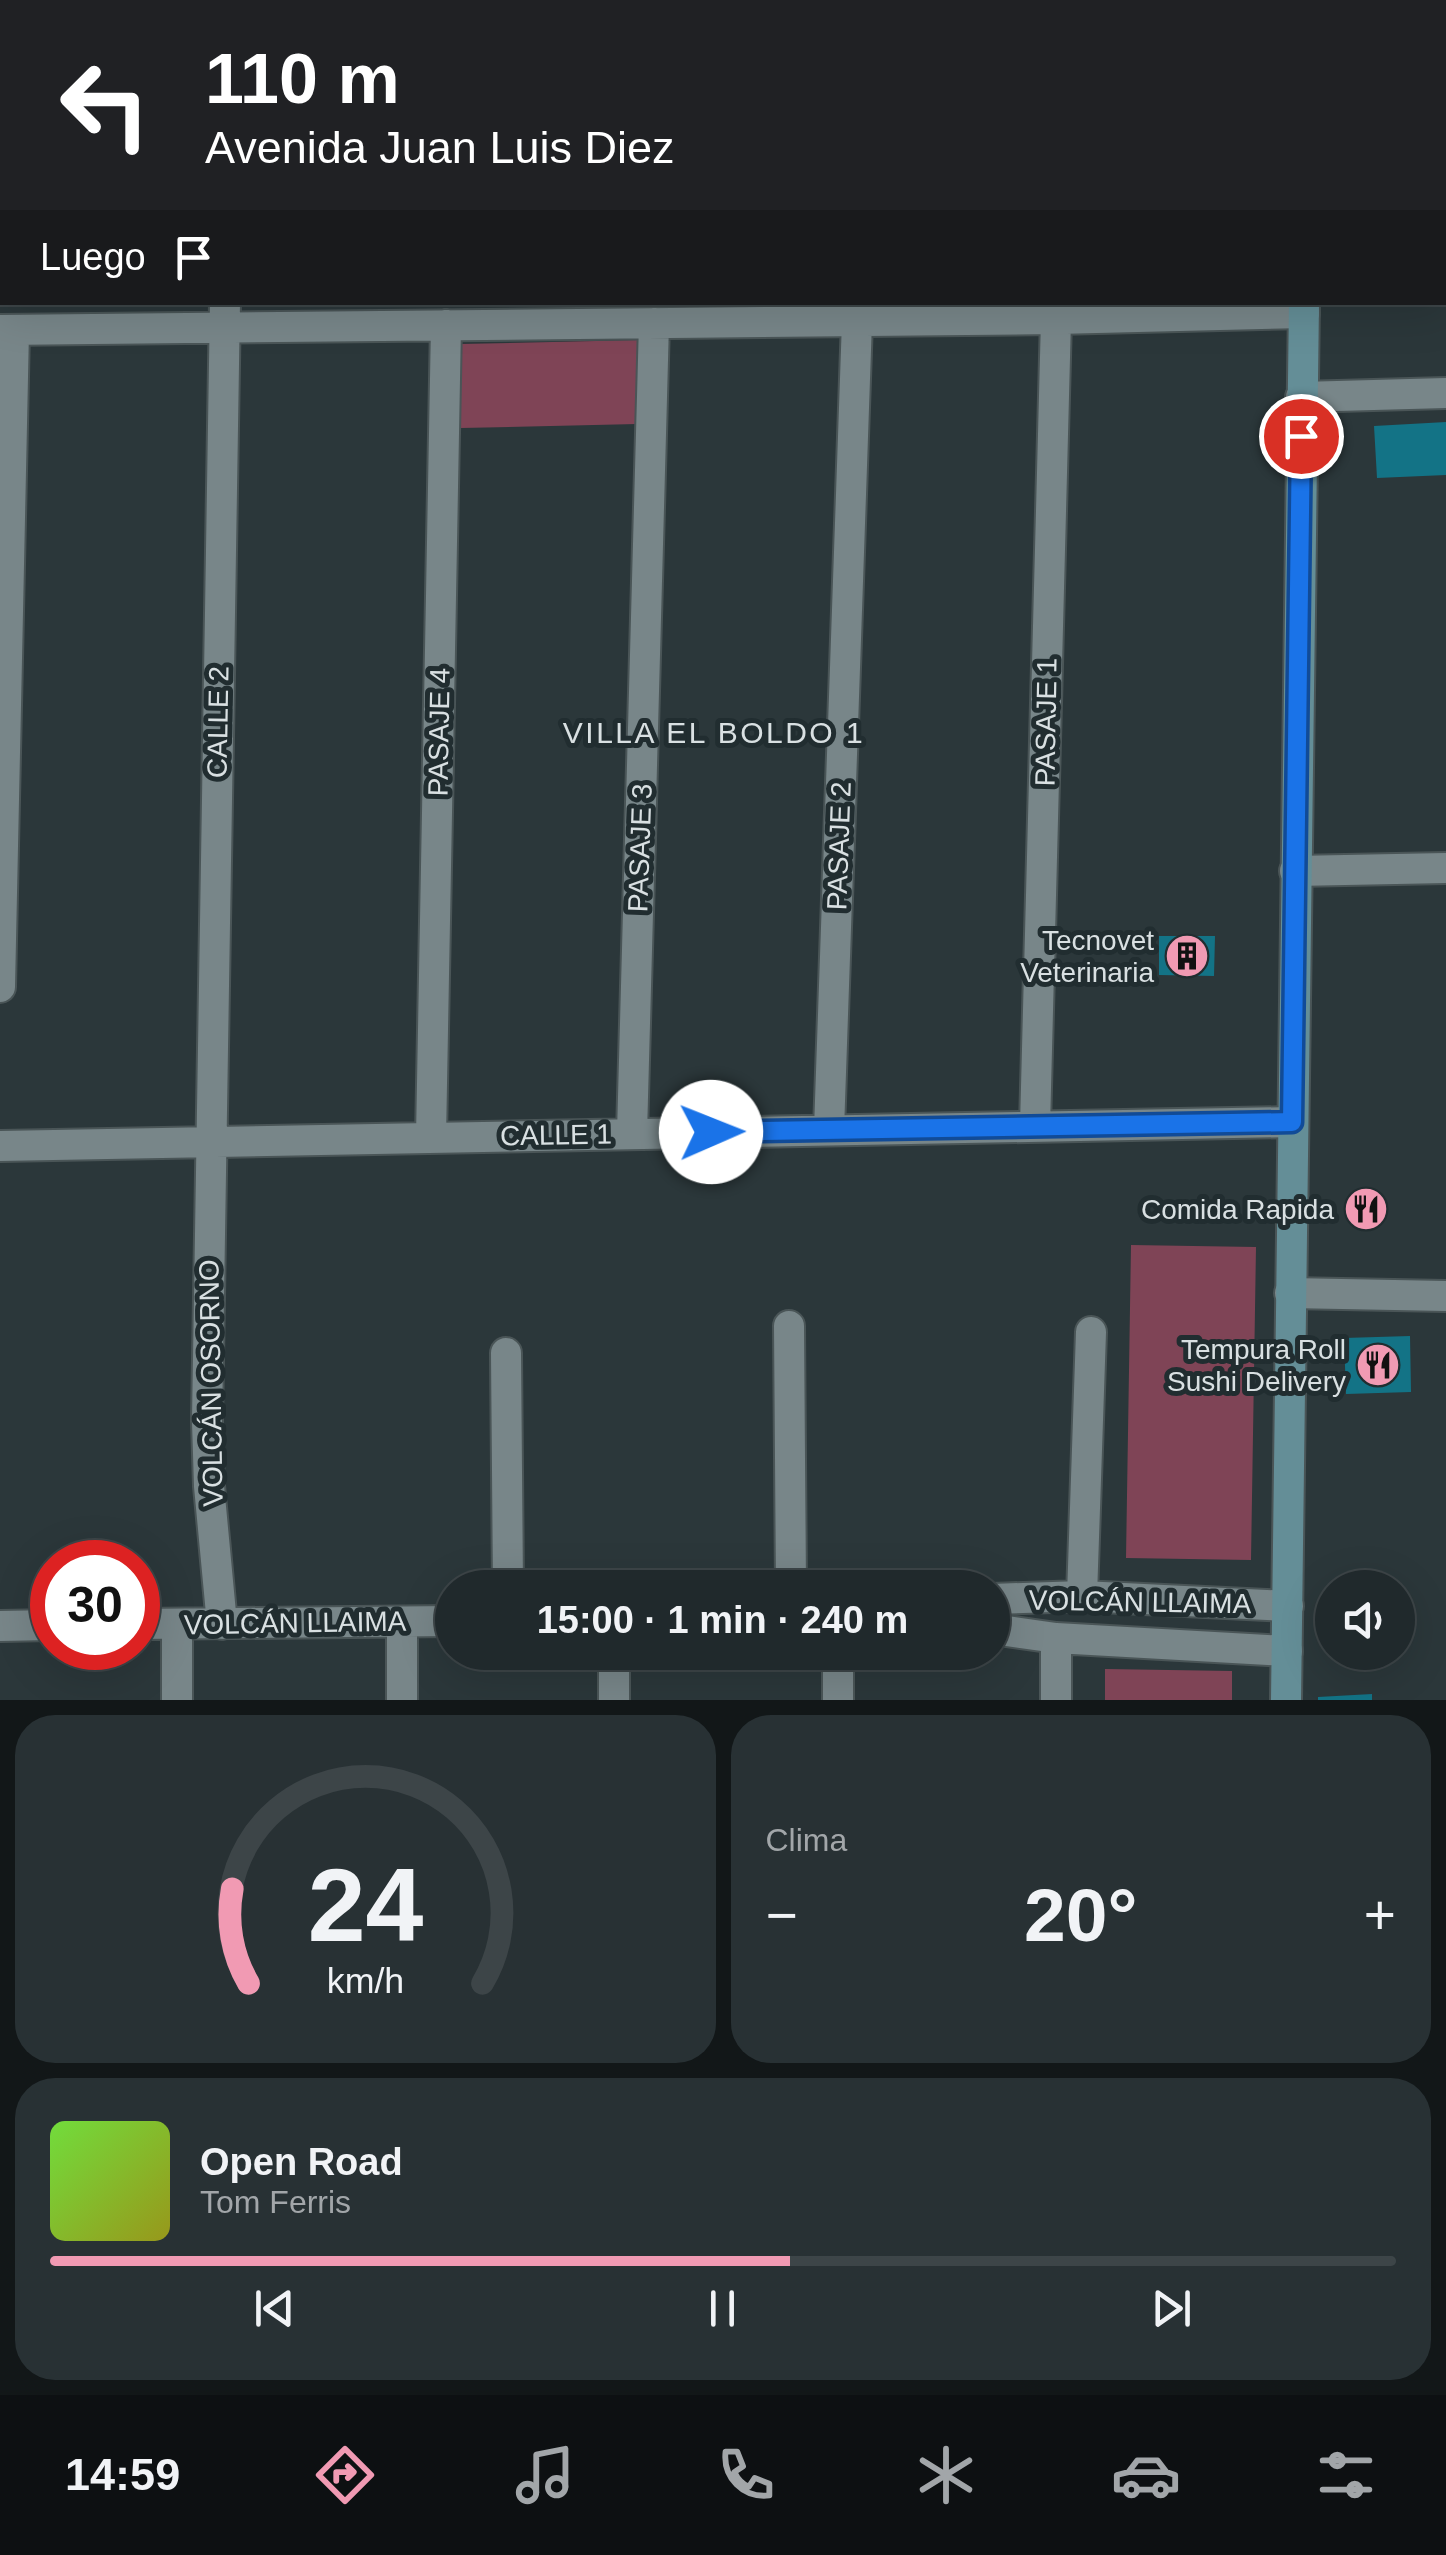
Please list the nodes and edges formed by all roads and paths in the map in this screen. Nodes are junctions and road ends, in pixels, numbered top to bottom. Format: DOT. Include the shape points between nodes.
graph roads {
  1 [pos="1304,308"];
  2 [pos="225,315"];
  3 [pos="1056,319"];
  4 [pos="857,321"];
  5 [pos="654,323"];
  6 [pos="446,326"];
  7 [pos="7,330"];
  8 [pos="1446,393"];
  9 [pos="1302,397"];
  10 [pos="1446,868"];
  11 [pos="1295,871"];
  12 [pos="0,987"];
  13 [pos="1292,1122"];
  14 [pos="1036,1126"];
  15 [pos="829,1130"];
  16 [pos="632,1134"];
  17 [pos="431,1138"];
  18 [pos="212,1142"];
  19 [pos="0,1146"];
  20 [pos="1290,1293"];
  21 [pos="1446,1296"];
  22 [pos="789,1326"];
  23 [pos="1091,1332"];
  24 [pos="506,1352"];
  25 [pos="508,1570"];
  26 [pos="791,1570"];
  27 [pos="1082,1596"];
  28 [pos="1010,1598"];
  29 [pos="1288,1606"];
  30 [pos="435,1621"];
  31 [pos="402,1622"];
  32 [pos="160,1624"];
  33 [pos="177,1624"];
  34 [pos="222,1624"];
  35 [pos="30,1625"];
  36 [pos="0,1626"];
  37 [pos="1010,1631"];
  38 [pos="1056,1638"];
  39 [pos="1287,1651"];
  40 [pos="614,1670"];
  41 [pos="838,1670"];
  42 [pos="177,1700"];
  43 [pos="402,1700"];
  44 [pos="614,1700"];
  45 [pos="838,1700"];
  46 [pos="1056,1700"];
  47 [pos="1286,1700"];
  1 -- 3 [label="street"];
  1 -- 9 [label="main road"];
  2 -- 6 [label="street"];
  2 -- 7 [label="street"];
  2 -- 18 [label="street, CALLE 2"];
  3 -- 4 [label="street"];
  3 -- 14 [label="street, PASAJE 1"];
  4 -- 5 [label="street"];
  4 -- 15 [label="street, PASAJE 2"];
  5 -- 6 [label="street"];
  5 -- 16 [label="street, PASAJE 3"];
  6 -- 17 [label="street, PASAJE 4"];
  7 -- 12 [label="street"];
  8 -- 9 [label="street"];
  9 -- 11 [label="main road"];
  10 -- 11 [label="street"];
  11 -- 13 [label="main road"];
  13 -- 14 [label="street, CALLE 1"];
  13 -- 20 [label="main road"];
  14 -- 15 [label="street, CALLE 1"];
  15 -- 16 [label="street, CALLE 1"];
  16 -- 17 [label="street, CALLE 1"];
  17 -- 18 [label="street, CALLE 1"];
  18 -- 19 [label="street, CALLE 1"];
  18 -- 34 [label="street, VOLCÁN OSORNO" via="207,1422"];
  20 -- 21 [label="street"];
  20 -- 29 [label="main road"];
  22 -- 26 [label="street"];
  23 -- 27 [label="street"];
  24 -- 25 [label="street"];
  27 -- 28 [label="street, VOLCÁN LLAIMA"];
  27 -- 29 [label="street, VOLCÁN LLAIMA"];
  29 -- 39 [label="main road"];
  30 -- 31 [label="street, VOLCÁN LLAIMA"];
  31 -- 34 [label="street, VOLCÁN LLAIMA"];
  31 -- 43 [label="street"];
  32 -- 33 [label="street, VOLCÁN LLAIMA"];
  33 -- 34 [label="street, VOLCÁN LLAIMA"];
  33 -- 42 [label="street"];
  35 -- 36 [label="street"];
  37 -- 38 [label="street, VOLCÁN LLAIMA"];
  38 -- 39 [label="street, VOLCÁN LLAIMA"];
  38 -- 46 [label="street"];
  39 -- 47 [label="main road"];
  40 -- 44 [label="street"];
  41 -- 45 [label="street"];
}
